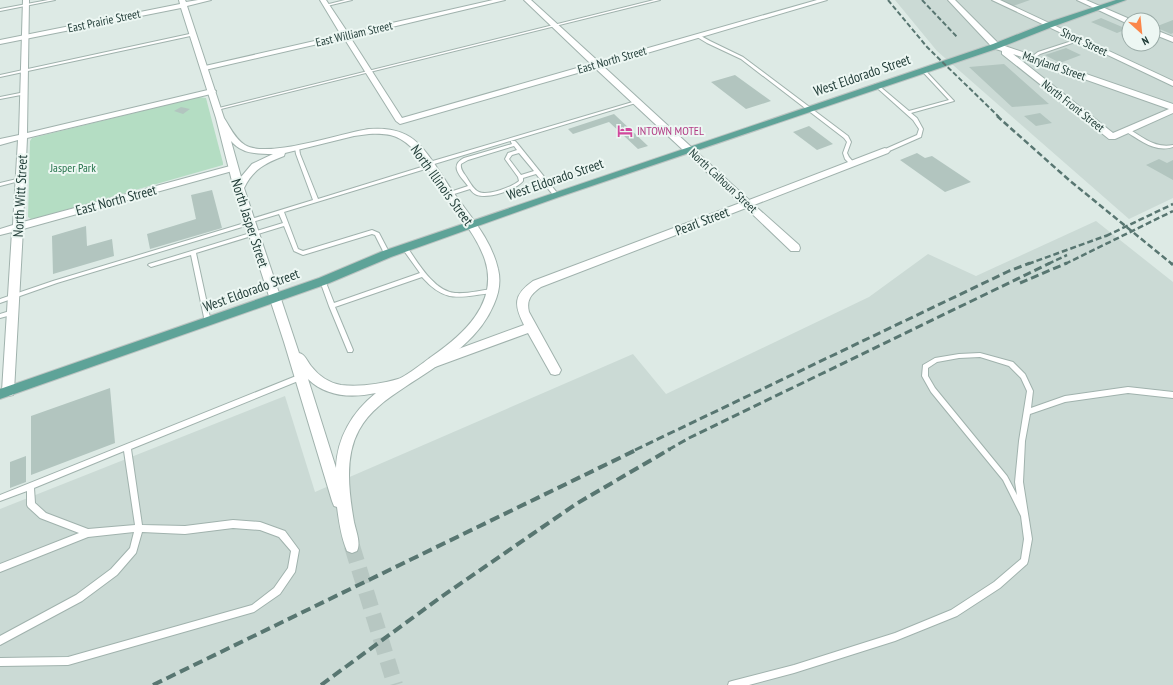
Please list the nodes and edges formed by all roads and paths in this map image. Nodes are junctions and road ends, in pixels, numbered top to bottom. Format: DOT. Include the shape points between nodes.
graph roads {
  1 [pos="53,0"];
  2 [pos="208,0"];
  3 [pos="350,0"];
  4 [pos="502,0"];
  5 [pos="527,0"];
  6 [pos="658,0"];
  7 [pos="824,0"];
  8 [pos="951,0"];
  9 [pos="995,0"];
  10 [pos="1080,0"];
  11 [pos="1123,0"];
  12 [pos="183,2"];
  13 [pos="325,2"];
  14 [pos="26,3"];
  15 [pos="1099,8"];
  16 [pos="0,10"];
  17 [pos="1121,18"];
  18 [pos="1049,25"];
  19 [pos="555,26"];
  20 [pos="194,34"];
  21 [pos="1161,35"];
  22 [pos="346,36"];
  23 [pos="698,36"];
  24 [pos="26,37"];
  25 [pos="1079,40"];
  26 [pos="1173,40"];
  27 [pos="0,42"];
  28 [pos="996,46"];
  29 [pos="1032,58"];
  30 [pos="596,64"];
  31 [pos="205,68"];
  32 [pos="25,70"];
  33 [pos="923,70"];
  34 [pos="369,72"];
  35 [pos="0,76"];
  36 [pos="1173,84"];
  37 [pos="876,86"];
  38 [pos="212,91"];
  39 [pos="24,93"];
  40 [pos="0,98"];
  41 [pos="637,102"];
  42 [pos="810,109"];
  43 [pos="1173,109"];
  44 [pos="908,113"];
  45 [pos="219,114"];
  46 [pos="1127,130"];
  47 [pos="23,136"];
  48 [pos="511,140"];
  49 [pos="0,142"];
  50 [pos="515,144"];
  51 [pos="1173,146"];
  52 [pos="297,149"];
  53 [pos="689,150"];
  54 [pos="520,151"];
  55 [pos="885,151"];
  56 [pos="853,164"];
  57 [pos="429,165"];
  58 [pos="233,168"];
  59 [pos="537,172"];
  60 [pos="520,177"];
  61 [pos="21,179"];
  62 [pos="0,185"];
  63 [pos="471,187"];
  64 [pos="240,189"];
  65 [pos="449,194"];
  66 [pos="556,195"];
  67 [pos="316,201"];
  68 [pos="747,204"];
  69 [pos="281,212"];
  70 [pos="250,222"];
  71 [pos="286,224"];
  72 [pos="472,225"];
  73 [pos="18,227"];
  74 [pos="0,232"];
  75 [pos="254,234"];
  76 [pos="405,248"];
  77 [pos="795,248"];
  78 [pos="193,252"];
  79 [pos="387,254"];
  80 [pos="151,265"];
  81 [pos="424,274"];
  82 [pos="323,281"];
  83 [pos="493,291"];
  84 [pos="14,297"];
  85 [pos="274,298"];
  86 [pos="0,301"];
  87 [pos="332,306"];
  88 [pos="13,312"];
  89 [pos="0,316"];
  90 [pos="208,322"];
  91 [pos="531,327"];
  92 [pos="290,342"];
  93 [pos="350,350"];
  94 [pos="435,362"];
  95 [pos="555,370"];
  96 [pos="301,377"];
  97 [pos="403,383"];
  98 [pos="4,392"];
  99 [pos="1173,395"];
  100 [pos="1026,412"];
  101 [pos="127,447"];
  102 [pos="30,486"];
  103 [pos="0,498"];
  104 [pos="1025,516"];
  105 [pos="139,528"];
  106 [pos="88,533"];
  107 [pos="0,568"];
  108 [pos="0,641"];
  109 [pos="0,662"];
  110 [pos="732,685"];
  1 -- 14 [label="lane"];
  2 -- 12 [label="street, East Prairie Street"];
  3 -- 13 [label="lane"];
  4 -- 22 [label="street, East William Street"];
  5 -- 19 [label="street, North Calhoun Street"];
  6 -- 19 [label="lane"];
  7 -- 23 [label="street, East North Street"];
  8 -- 28 [label="street, Maryland Street"];
  9 -- 18 [label="street, Short Street"];
  10 -- 15 [label="street"];
  11 -- 15 [label="main road, West Eldorado Street"];
  12 -- 20 [label="street, North Jasper Street"];
  12 -- 24 [label="street, East Prairie Street"];
  13 -- 22 [label="street"];
  14 -- 16 [label="lane"];
  14 -- 24 [label="street, North Witt Street"];
  15 -- 17 [label="street"];
  15 -- 18 [label="main road, West Eldorado Street"];
  18 -- 25 [label="street, Short Street"];
  18 -- 28 [label="main road, West Eldorado Street"];
  19 -- 30 [label="street, North Calhoun Street"];
  19 -- 34 [label="lane"];
  20 -- 31 [label="street, North Jasper Street"];
  20 -- 32 [label="lane"];
  21 -- 26 [label="street"];
  22 -- 31 [label="street, East William Street"];
  22 -- 34 [label="street"];
  23 -- 30 [label="street, East North Street"];
  23 -- 42 [label="lane" via="742,58"];
  24 -- 27 [label="street, East Prairie Street"];
  24 -- 32 [label="street, North Witt Street"];
  25 -- 29 [label="lane" via="1039,53"];
  25 -- 36 [label="street, Short Street"];
  28 -- 29 [label="street, Maryland Street"];
  28 -- 33 [label="main road, West Eldorado Street"];
  28 -- 46 [label="street, North Front Street" via="1112,136"];
  29 -- 43 [label="street, Maryland Street"];
  30 -- 34 [label="street, East North Street" via="400,121"];
  30 -- 41 [label="street, North Calhoun Street"];
  31 -- 38 [label="street, North Jasper Street"];
  32 -- 35 [label="lane"];
  32 -- 39 [label="street, North Witt Street"];
  33 -- 37 [label="main road, West Eldorado Street"];
  33 -- 44 [label="lane" via="952,101"];
  34 -- 45 [label="lane"];
  37 -- 42 [label="main road, West Eldorado Street"];
  37 -- 44 [label="lane"];
  38 -- 45 [label="street, North Jasper Street"];
  38 -- 47 [label="street"];
  39 -- 40 [label="lane"];
  39 -- 47 [label="street, North Witt Street"];
  41 -- 48 [label="lane"];
  41 -- 53 [label="street, North Calhoun Street"];
  42 -- 53 [label="main road, West Eldorado Street"];
  42 -- 56 [label="lane" via="846,137 849,142 845,153"];
  43 -- 46 [label="street"];
  44 -- 55 [label="lane" via="921,129 919,136"];
  45 -- 52 [label="street, North Illinois Street" via="233,138 244,148 267,152"];
  45 -- 58 [label="street, North Jasper Street"];
  46 -- 51 [label="lane" via="1160,148"];
  47 -- 49 [label="street"];
  47 -- 61 [label="street, North Witt Street"];
  48 -- 50 [label="lane"];
  48 -- 57 [label="lane"];
  50 -- 54 [label="lane"];
  50 -- 63 [label="lane" via="459,163 459,170"];
  52 -- 57 [label="street, North Illinois Street" via="352,134 384,132 408,140"];
  52 -- 64 [label="street" via="254,166 248,172"];
  52 -- 67 [label="lane"];
  53 -- 66 [label="main road, West Eldorado Street"];
  53 -- 68 [label="street, North Calhoun Street"];
  54 -- 59 [label="lane"];
  54 -- 60 [label="lane" via="510,154 507,159"];
  55 -- 56 [label="street, Pearl Street"];
  56 -- 68 [label="street, Pearl Street"];
  57 -- 65 [label="street, North Illinois Street"];
  57 -- 67 [label="lane"];
  58 -- 64 [label="street, North Jasper Street"];
  58 -- 73 [label="street, East North Street"];
  59 -- 60 [label="lane"];
  59 -- 66 [label="lane"];
  60 -- 63 [label="lane" via="521,181 518,184 493,193 481,194"];
  61 -- 62 [label="lane"];
  61 -- 73 [label="street, North Witt Street"];
  63 -- 65 [label="lane"];
  64 -- 70 [label="street, North Jasper Street"];
  65 -- 72 [label="street, North Illinois Street"];
  66 -- 72 [label="main road, West Eldorado Street"];
  67 -- 69 [label="lane"];
  68 -- 77 [label="street, North Calhoun Street"];
  68 -- 91 [label="street, Pearl Street" via="537,284 523,297 522,303 523,312"];
  69 -- 70 [label="lane"];
  69 -- 71 [label="lane"];
  70 -- 75 [label="street, North Jasper Street"];
  70 -- 84 [label="lane"];
  71 -- 75 [label="lane"];
  71 -- 79 [label="lane" via="296,250 303,253 372,232 377,234"];
  72 -- 76 [label="main road, West Eldorado Street"];
  72 -- 83 [label="street, North Illinois Street" via="491,260 495,278"];
  73 -- 74 [label="street, East North Street"];
  73 -- 84 [label="street, North Witt Street"];
  75 -- 78 [label="lane"];
  75 -- 85 [label="street, North Jasper Street"];
  76 -- 79 [label="main road, West Eldorado Street"];
  76 -- 81 [label="lane"];
  78 -- 80 [label="lane"];
  78 -- 90 [label="lane"];
  79 -- 82 [label="main road, West Eldorado Street"];
  81 -- 83 [label="lane" via="436,288 449,294"];
  81 -- 87 [label="lane"];
  82 -- 85 [label="main road, West Eldorado Street"];
  82 -- 87 [label="lane"];
  83 -- 94 [label="street, North Illinois Street" via="482,317 471,331"];
  84 -- 86 [label="lane"];
  84 -- 88 [label="street, North Witt Street"];
  85 -- 90 [label="main road, West Eldorado Street"];
  85 -- 92 [label="street, North Jasper Street"];
  87 -- 93 [label="lane"];
  88 -- 89 [label="lane"];
  88 -- 98 [label="street, North Witt Street"];
  90 -- 98 [label="main road, West Eldorado Street"];
  91 -- 94 [label="street"];
  91 -- 95 [label="street"];
  92 -- 96 [label="street, North Jasper Street"];
  92 -- 97 [label="street" via="301,362 321,385 335,390 355,391"];
  94 -- 97 [label="street, North Jasper Street"];
  96 -- 97 [label="street, North Jasper Street" via="351,541 342,473 346,444 352,428 362,413"];
  96 -- 101 [label="lane"];
  99 -- 100 [label="lane" via="1128,390 1064,399"];
  100 -- 104 [label="lane" via="1019,482"];
  100 -- 104 [label="lane" via="1030,390 1023,376 1011,364 980,355 936,360 926,367 925,376 933,390 1005,478"];
  101 -- 102 [label="lane"];
  101 -- 105 [label="lane"];
  102 -- 103 [label="lane"];
  102 -- 106 [label="lane" via="31,505 43,516"];
  104 -- 110 [label="lane" via="1028,539 1024,561 997,585 954,613 895,637"];
  105 -- 106 [label="lane"];
  105 -- 108 [label="lane" via="133,550 114,572 79,598"];
  105 -- 109 [label="lane" via="185,530 233,524 260,526 282,534 295,550 292,570 277,591 254,608 68,661"];
  106 -- 107 [label="lane"];
}
